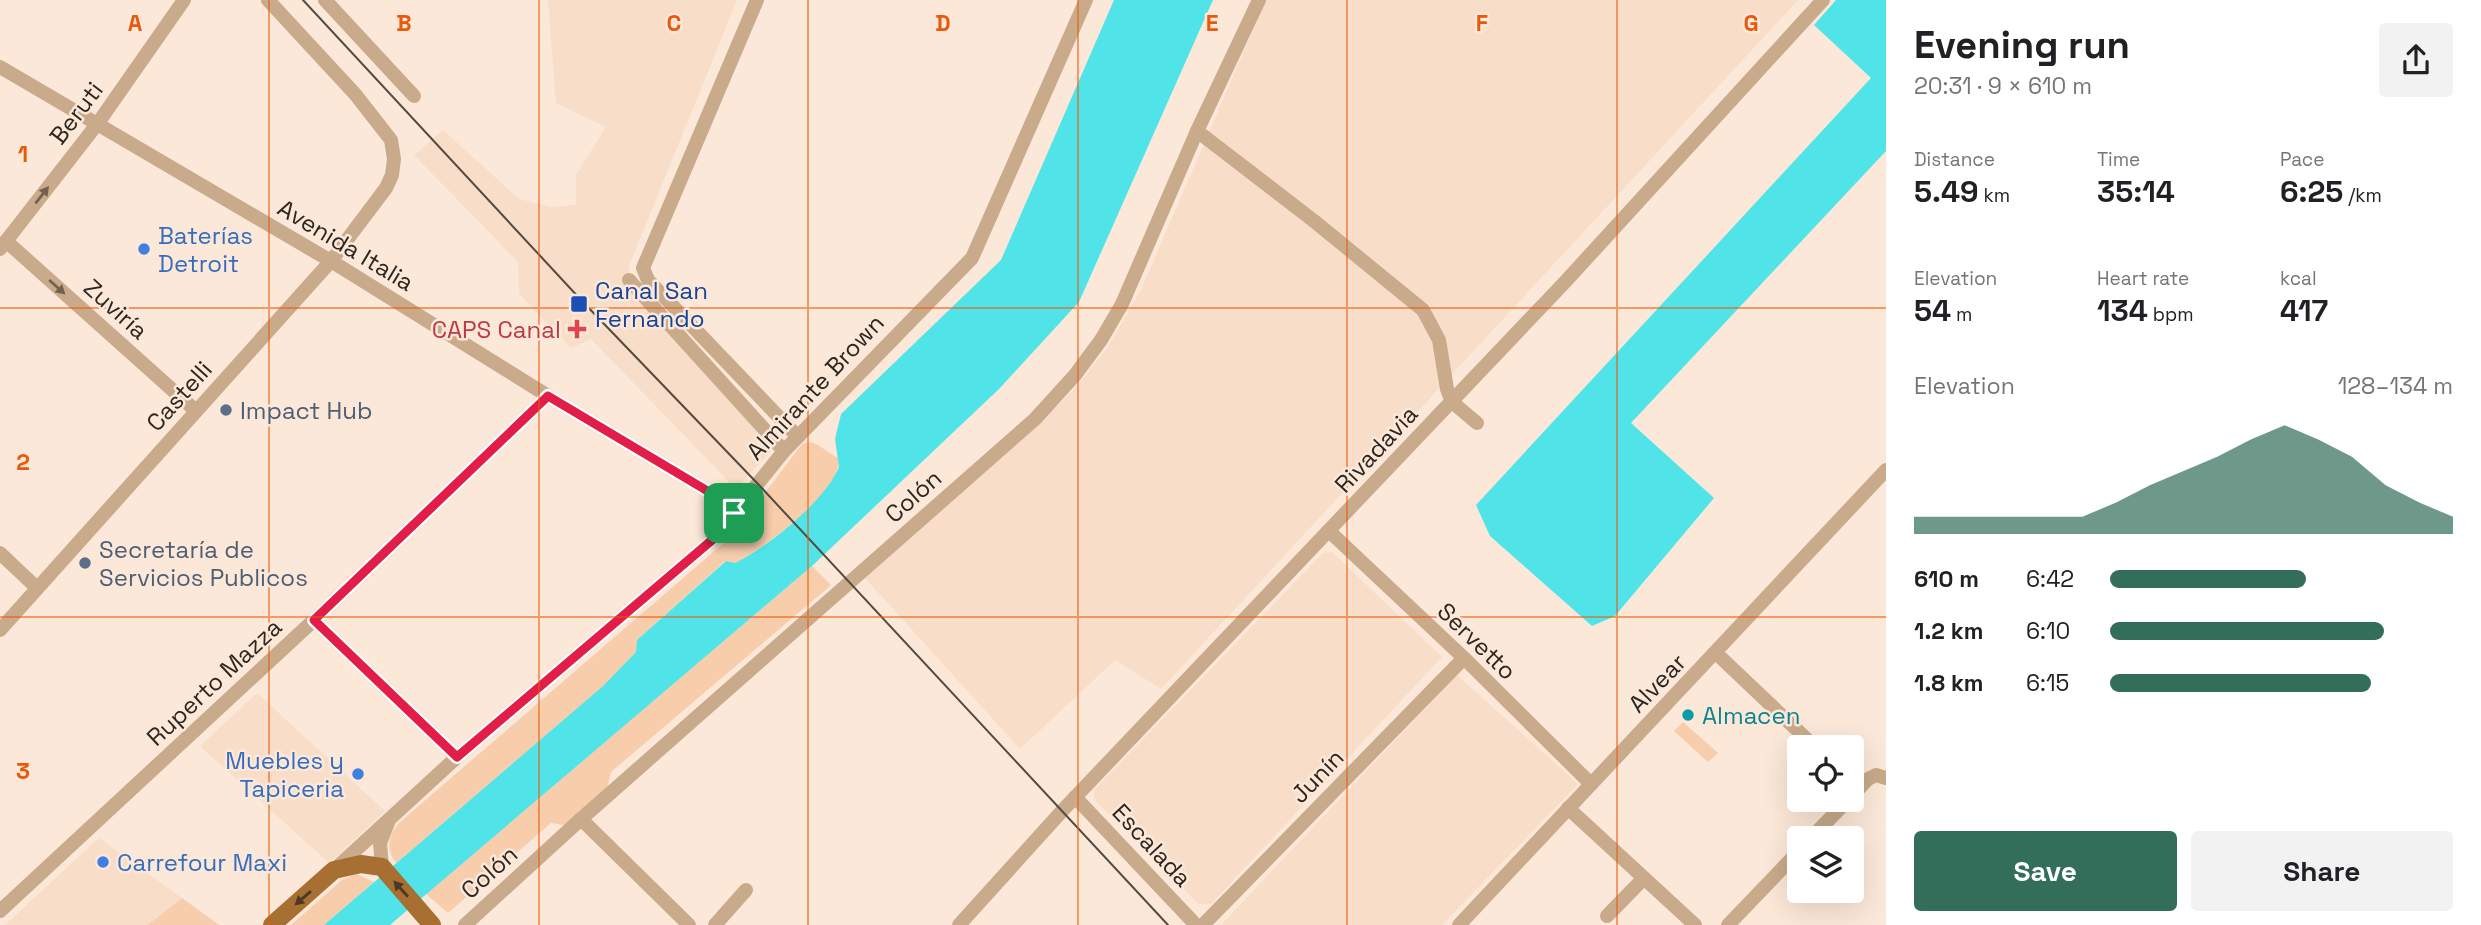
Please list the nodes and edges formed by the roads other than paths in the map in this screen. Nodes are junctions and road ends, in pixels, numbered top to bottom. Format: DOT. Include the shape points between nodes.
graph roads {
  1 [pos="184,0"];
  2 [pos="268,0"];
  3 [pos="325,0"];
  4 [pos="757,0"];
  5 [pos="1086,0"];
  6 [pos="1259,0"];
  7 [pos="1823,0"];
  8 [pos="0,67"];
  9 [pos="414,96"];
  10 [pos="98,123"];
  11 [pos="1197,131"];
  12 [pos="3,245"];
  13 [pos="331,261"];
  14 [pos="629,280"];
  15 [pos="548,396"];
  16 [pos="1452,402"];
  17 [pos="196,411"];
  18 [pos="1477,423"];
  19 [pos="798,437"];
  20 [pos="784,451"];
  21 [pos="1886,470"];
  22 [pos="734,513"];
  23 [pos="1330,532"];
  24 [pos="0,553"];
  25 [pos="37,588"];
  26 [pos="314,620"];
  27 [pos="0,629"];
  28 [pos="1716,653"];
  29 [pos="1464,658"];
  30 [pos="1802,735"];
  31 [pos="457,757"];
  32 [pos="1881,776"];
  33 [pos="1864,782"];
  34 [pos="1591,784"];
  35 [pos="1075,797"];
  36 [pos="1568,808"];
  37 [pos="1834,812"];
  38 [pos="390,818"];
  39 [pos="581,819"];
  40 [pos="1822,826"];
  41 [pos="1787,864"];
  42 [pos="382,867"];
  43 [pos="334,870"];
  44 [pos="1644,878"];
  45 [pos="746,890"];
  46 [pos="0,911"];
  47 [pos="1607,916"];
  48 [pos="426,918"];
  49 [pos="272,925"];
  50 [pos="465,925"];
  51 [pos="689,925"];
  52 [pos="715,925"];
  53 [pos="958,925"];
  54 [pos="1196,925"];
  55 [pos="1203,925"];
  56 [pos="1459,925"];
  57 [pos="1695,925"];
  58 [pos="1728,925"];
  1 -- 10 [label="street, Beruti"];
  2 -- 13 [label="street, Castelli" via="391,140 394,159 386,188"];
  3 -- 9 [label="street"];
  4 -- 19 [label="street" via="643,268 648,280"];
  5 -- 19 [label="street, Almirante Brown" via="972,258"];
  6 -- 11 [label="street, Colón"];
  7 -- 16 [label="street, Rivadavia"];
  8 -- 10 [label="street, Avenida Italia"];
  12 -- 10 [label="street, Beruti, one-way"];
  10 -- 13 [label="street, Avenida Italia"];
  11 -- 16 [label="street" via="1423,310 1439,340"];
  11 -- 39 [label="street, Colón" via="1122,304 1075,375 1035,419"];
  12 -- 17 [label="street, Zuviría, one-way"];
  13 -- 15 [label="street, Avenida Italia"];
  13 -- 17 [label="street, Castelli"];
  14 -- 20 [label="street"];
  15 -- 22 [label="street, Avenida Italia" via="721,499"];
  15 -- 26 [label="street, Ruperto Mazza"];
  16 -- 18 [label="street"];
  16 -- 23 [label="street, Rivadavia"];
  17 -- 25 [label="street, Castelli"];
  19 -- 20 [label="street, Almirante Brown"];
  20 -- 22 [label="street, Almirante Brown"];
  21 -- 28 [label="street, Alvear"];
  22 -- 31 [label="street, Almirante Brown" via="725,529"];
  23 -- 29 [label="street, Servetto"];
  23 -- 35 [label="street, Rivadavia"];
  24 -- 25 [label="street"];
  25 -- 27 [label="street, Castelli"];
  26 -- 31 [label="street"];
  26 -- 46 [label="street, Ruperto Mazza"];
  28 -- 30 [label="street"];
  28 -- 34 [label="street, Alvear"];
  29 -- 34 [label="street, Servetto"];
  29 -- 55 [label="street, Junín"];
  31 -- 38 [label="street, Almirante Brown"];
  32 -- 33 [label="street"];
  34 -- 36 [label="street, Alvear"];
  35 -- 53 [label="street, Rivadavia"];
  35 -- 54 [label="street, Escalada"];
  36 -- 44 [label="street"];
  36 -- 56 [label="street, Alvear"];
  37 -- 40 [label="street"];
  38 -- 42 [label="street" via="380,843"];
  38 -- 43 [label="street, Almirante Brown"];
  39 -- 50 [label="street, Colón"];
  39 -- 51 [label="street"];
  41 -- 58 [label="street"];
  42 -- 43 [label="main road" via="361,864"];
  48 -- 42 [label="main road, one-way"];
  43 -- 49 [label="main road, Almirante Brown, one-way"];
  44 -- 47 [label="street"];
  44 -- 57 [label="street"];
  45 -- 52 [label="street"];
}
